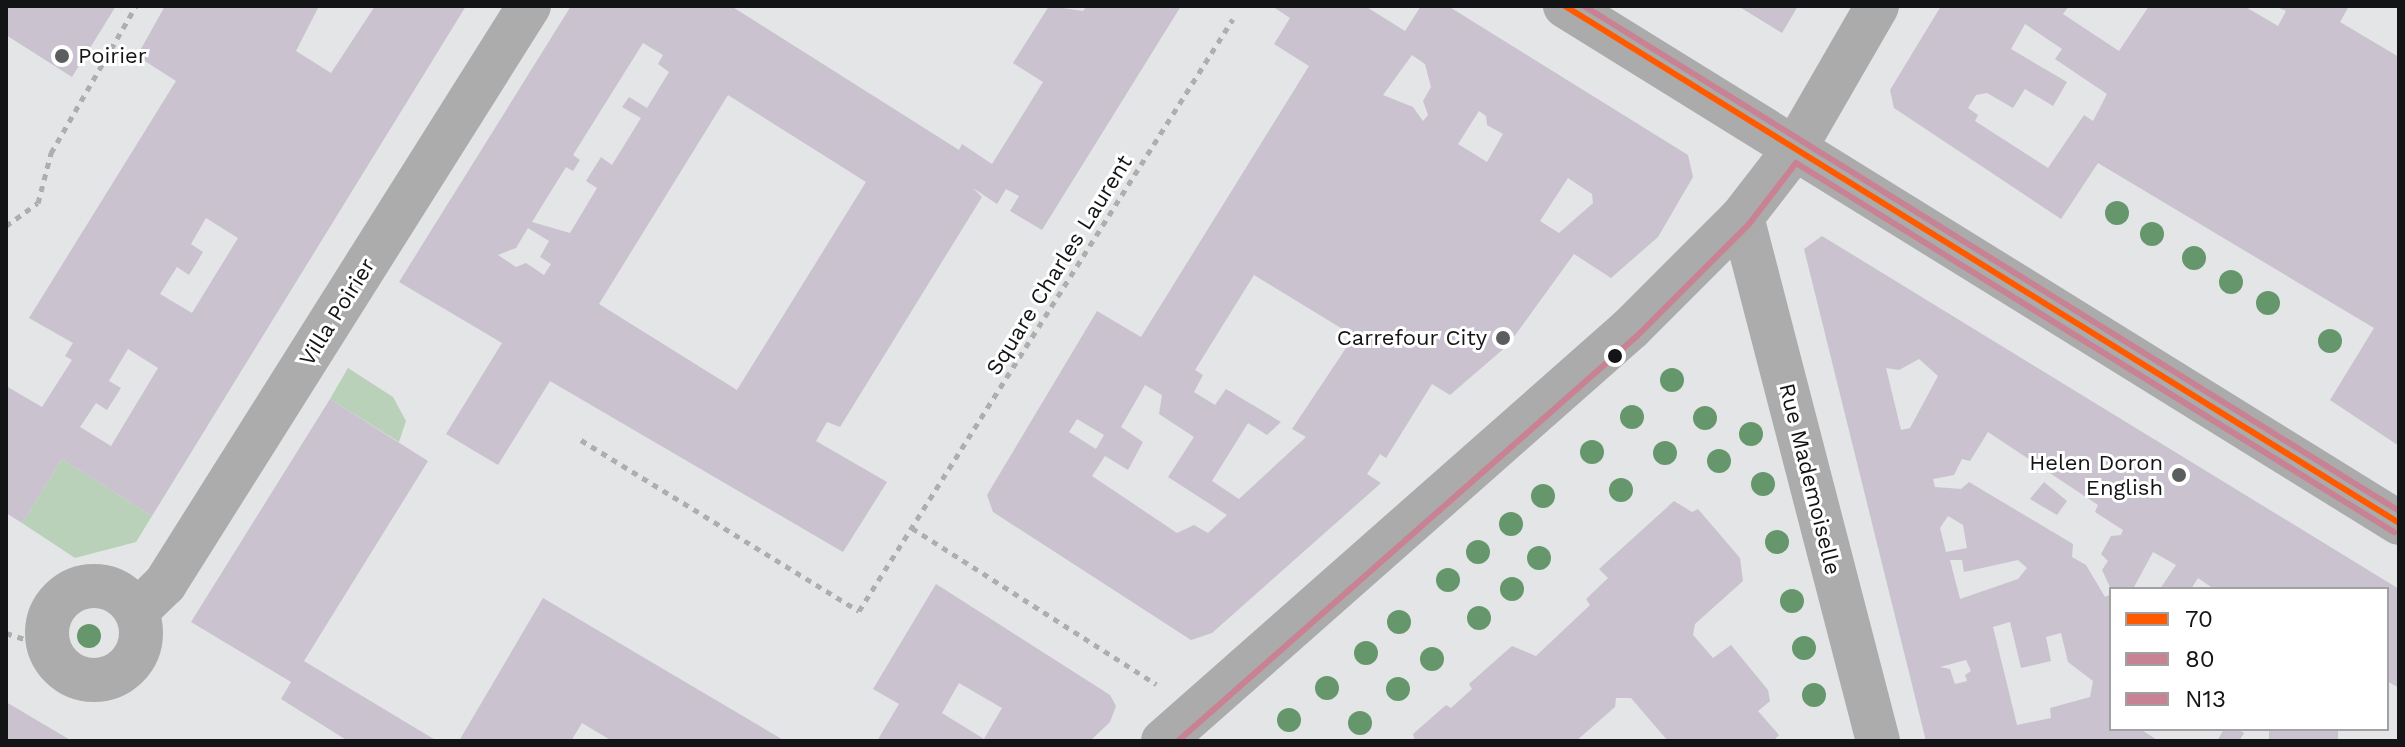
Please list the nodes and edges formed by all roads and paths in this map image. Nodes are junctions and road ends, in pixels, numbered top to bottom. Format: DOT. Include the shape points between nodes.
graph roads {
  1 [pos="136,6"];
  2 [pos="529,6"];
  3 [pos="1565,6"];
  4 [pos="1877,6"];
  5 [pos="1233,19"];
  6 [pos="1794,150"];
  7 [pos="1742,217"];
  8 [pos="6,226"];
  9 [pos="581,440"];
  10 [pos="2399,523"];
  11 [pos="911,528"];
  12 [pos="137,611"];
  13 [pos="6,633"];
  14 [pos="49,647"];
  15 [pos="1164,689"];
  16 [pos="1163,741"];
  17 [pos="1878,741"];
  1 -- 8 [label="path" via="51,153 38,203"];
  2 -- 12 [label="street, Villa Poirier" via="165,584"];
  3 -- 6 [label="street"];
  4 -- 6 [label="street"];
  5 -- 11 [label="path, Square Charles Laurent"];
  6 -- 7 [label="street"];
  6 -- 10 [label="street"];
  7 -- 16 [label="street" via="1630,329"];
  7 -- 17 [label="street, Rue Mademoiselle"];
  9 -- 11 [label="path, Square Charles Laurent" via="859,611"];
  11 -- 15 [label="path"];
  12 -- 14 [label="street" via="114,590 84,586 58,603 50,616"];
  12 -- 14 [label="street" via="142,642 126,669 113,678 97,681 67,672"];
  13 -- 14 [label="path"];
}
